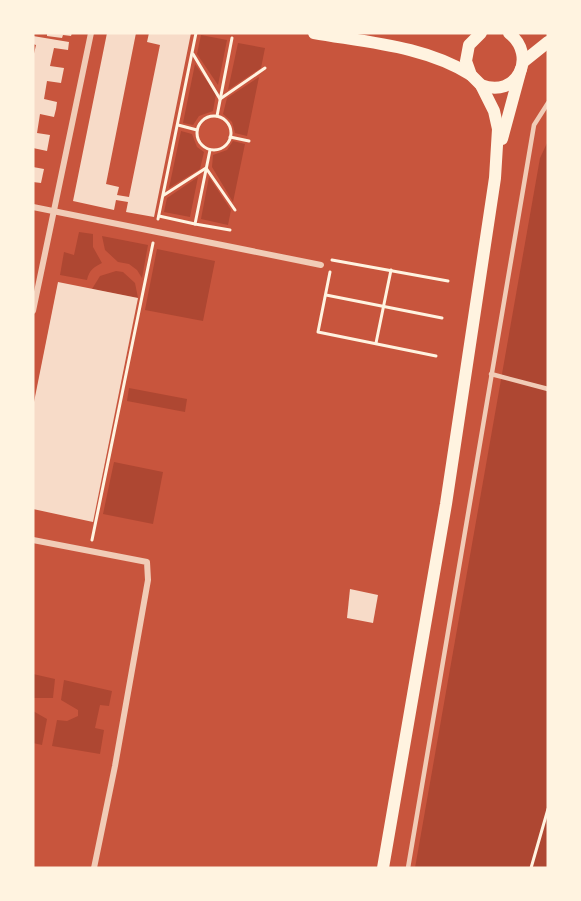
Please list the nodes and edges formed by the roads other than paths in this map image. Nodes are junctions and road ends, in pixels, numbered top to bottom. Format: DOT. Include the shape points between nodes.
graph roads {
  1 [pos="91,33"];
  2 [pos="314,33"];
  3 [pos="481,33"];
  4 [pos="509,33"];
  5 [pos="548,42"];
  6 [pos="522,66"];
  7 [pos="471,75"];
  8 [pos="481,85"];
  9 [pos="548,104"];
  10 [pos="498,157"];
  11 [pos="33,207"];
  12 [pos="54,210"];
  13 [pos="321,265"];
  14 [pos="33,311"];
  15 [pos="491,374"];
  16 [pos="548,389"];
  17 [pos="33,540"];
  18 [pos="94,868"];
  19 [pos="383,868"];
  20 [pos="408,868"];
  1 -- 12 [label="street"];
  2 -- 7 [label="main road" via="409,51 451,64"];
  3 -- 7 [label="main road" via="466,53"];
  4 -- 6 [label="main road" via="518,42"];
  5 -- 6 [label="main road"];
  6 -- 8 [label="main road" via="504,87"];
  6 -- 10 [label="main road"];
  7 -- 8 [label="main road"];
  8 -- 10 [label="main road" via="494,111"];
  9 -- 15 [label="lane" via="534,126"];
  10 -- 19 [label="main road" via="446,504"];
  11 -- 12 [label="street"];
  12 -- 13 [label="street"];
  12 -- 14 [label="street"];
  15 -- 16 [label="lane"];
  15 -- 20 [label="lane"];
  17 -- 18 [label="street" via="147,562 148,580"];
}
